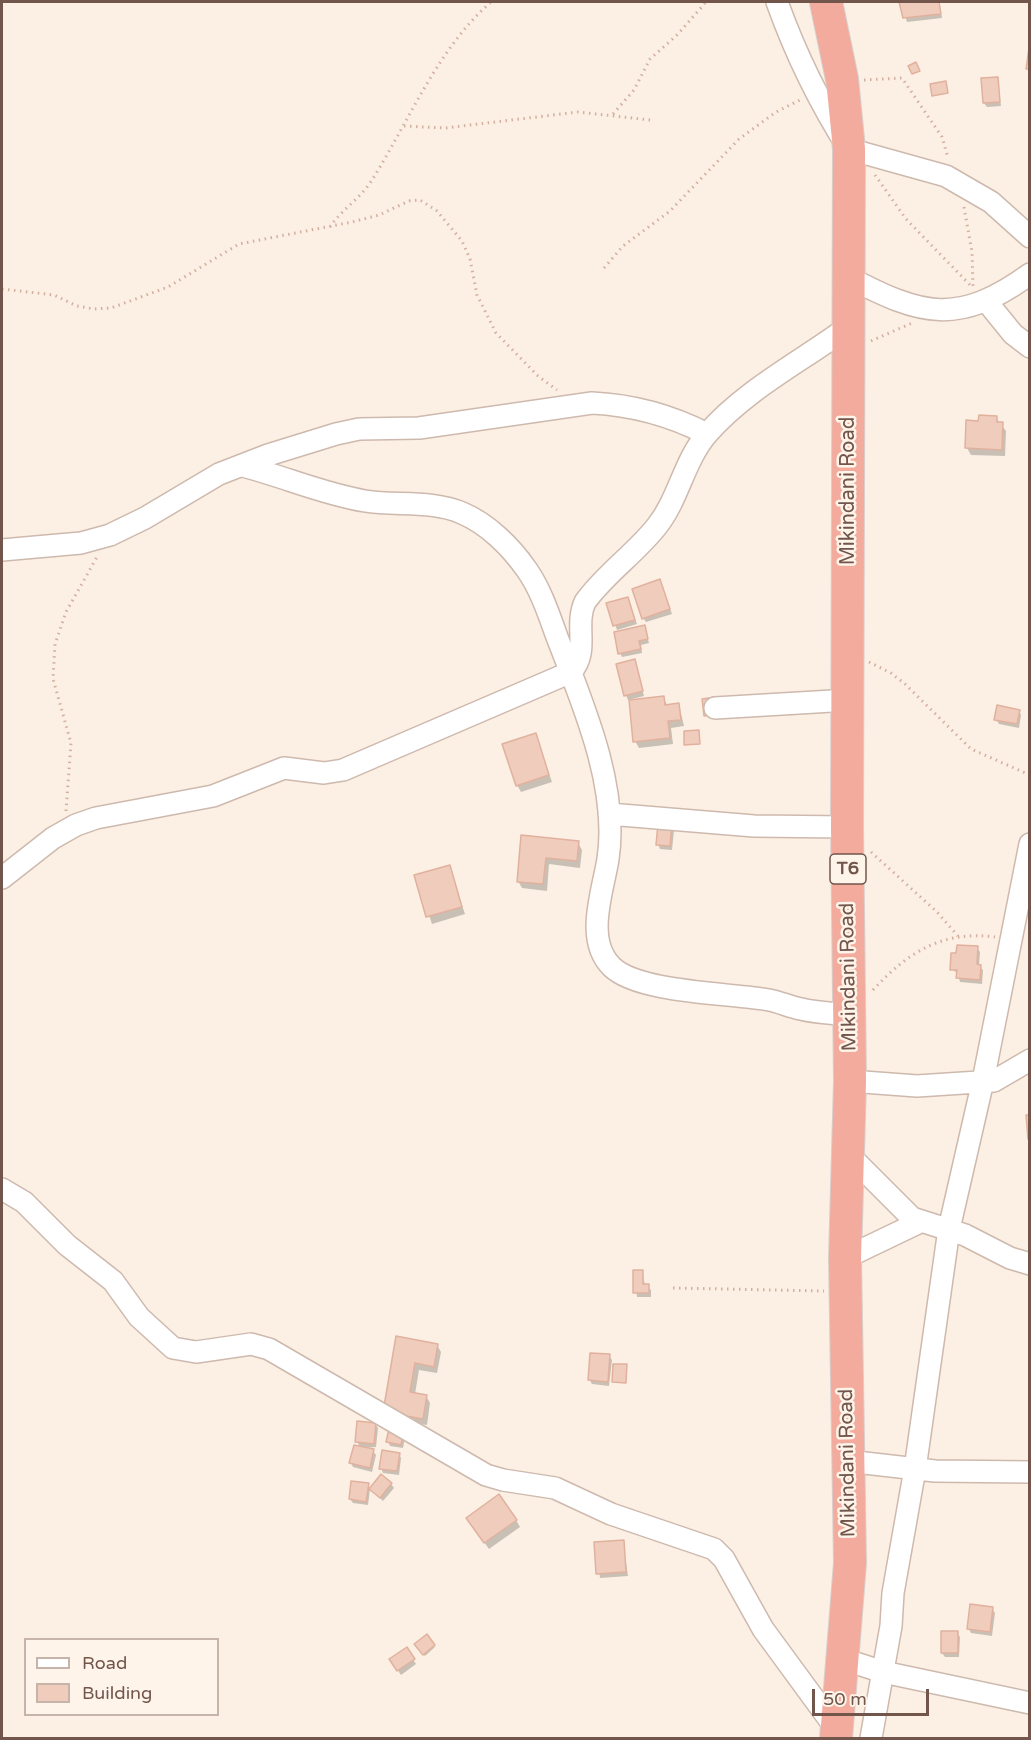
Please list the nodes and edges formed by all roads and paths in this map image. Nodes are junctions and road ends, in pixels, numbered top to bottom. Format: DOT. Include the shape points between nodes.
graph roads {
  1 [pos="491,2"];
  2 [pos="706,2"];
  3 [pos="777,2"];
  4 [pos="826,2"];
  5 [pos="828,86"];
  6 [pos="613,114"];
  7 [pos="650,120"];
  8 [pos="404,126"];
  9 [pos="855,152"];
  10 [pos="958,183"];
  11 [pos="330,227"];
  12 [pos="1029,237"];
  13 [pos="604,268"];
  14 [pos="1029,274"];
  15 [pos="848,277"];
  16 [pos="2,289"];
  17 [pos="980,295"];
  18 [pos="930,310"];
  19 [pos="848,339"];
  20 [pos="1029,347"];
  21 [pos="578,405"];
  22 [pos="708,434"];
  23 [pos="243,466"];
  24 [pos="110,535"];
  25 [pos="2,550"];
  26 [pos="849,652"];
  27 [pos="571,672"];
  28 [pos="849,700"];
  29 [pos="715,708"];
  30 [pos="1029,775"];
  31 [pos="609,814"];
  32 [pos="848,827"];
  33 [pos="64,832"];
  34 [pos="1029,844"];
  35 [pos="2,878"];
  36 [pos="958,936"];
  37 [pos="1011,940"];
  38 [pos="850,1015"];
  39 [pos="1027,1065"];
  40 [pos="850,1081"];
  41 [pos="983,1082"];
  42 [pos="848,1154"];
  43 [pos="2,1189"];
  44 [pos="920,1222"];
  45 [pos="949,1229"];
  46 [pos="1029,1264"];
  47 [pos="846,1272"];
  48 [pos="672,1288"];
  49 [pos="847,1461"];
  50 [pos="915,1469"];
  51 [pos="1029,1472"];
  52 [pos="843,1659"];
  53 [pos="883,1672"];
  54 [pos="1029,1702"];
  55 [pos="836,1734"];
  56 [pos="871,1738"];
  1 -- 8 [label="path" via="452,48"];
  2 -- 6 [label="path" via="650,59 634,90"];
  3 -- 5 [label="street" via="803,69"];
  4 -- 5 [label="highway, Mikindani Road / T6"];
  5 -- 9 [label="highway, Mikindani Road / T6"];
  5 -- 10 [label="path" via="902,78 942,137"];
  5 -- 13 [label="path" via="776,112 739,139 670,211 623,246"];
  6 -- 7 [label="path"];
  6 -- 8 [label="path" via="578,112 445,128"];
  8 -- 11 [label="path" via="371,182"];
  9 -- 10 [label="street" via="928,170"];
  9 -- 15 [label="highway, Mikindani Road / T6"];
  9 -- 17 [label="path" via="899,210"];
  10 -- 12 [label="street" via="991,202"];
  10 -- 17 [label="path"];
  11 -- 16 [label="path" via="239,244 168,287 111,308 85,307 54,295"];
  11 -- 21 [label="path" via="409,201 429,204 462,241 477,295 496,333 538,376"];
  14 -- 17 [label="street"];
  15 -- 18 [label="street" via="907,305"];
  15 -- 19 [label="highway, Mikindani Road / T6"];
  17 -- 18 [label="street" via="974,306"];
  17 -- 20 [label="street" via="1012,334"];
  18 -- 19 [label="path" via="912,323"];
  19 -- 22 [label="street" via="773,379"];
  19 -- 26 [label="highway, Mikindani Road / T6"];
  21 -- 22 [label="street" via="638,408"];
  21 -- 23 [label="street" via="419,428 359,429 310,441"];
  22 -- 27 [label="street" via="660,523 585,602 579,618 582,651"];
  23 -- 24 [label="street" via="219,474"];
  23 -- 27 [label="street" via="328,494 439,506 462,513 491,530 532,577"];
  24 -- 25 [label="street" via="81,543"];
  24 -- 33 [label="path" via="66,612 55,644 53,679 71,743"];
  26 -- 28 [label="highway, Mikindani Road / T6"];
  26 -- 30 [label="path" via="900,679 976,753"];
  27 -- 31 [label="street" via="594,742"];
  27 -- 33 [label="street" via="343,770 324,773 284,768 213,796 96,818"];
  28 -- 29 [label="street"];
  28 -- 32 [label="highway, Mikindani Road / T6"];
  31 -- 32 [label="street" via="754,826"];
  31 -- 38 [label="street" via="610,836 597,927 603,953 612,968 675,989"];
  32 -- 36 [label="path"];
  32 -- 38 [label="highway, Mikindani Road / T6"];
  33 -- 35 [label="street"];
  34 -- 37 [label="street"];
  36 -- 37 [label="path"];
  36 -- 38 [label="path" via="925,946 909,956"];
  37 -- 41 [label="street"];
  38 -- 40 [label="highway, Mikindani Road / T6"];
  39 -- 41 [label="street" via="999,1080"];
  40 -- 41 [label="street" via="917,1086"];
  40 -- 42 [label="highway, Mikindani Road / T6"];
  41 -- 45 [label="street"];
  42 -- 44 [label="street"];
  42 -- 47 [label="highway, Mikindani Road / T6"];
  43 -- 55 [label="street" via="24,1202 66,1245 112,1281 139,1317 173,1348 196,1352 251,1344 269,1349 486,1475 555,1488 619,1517 714,1549"];
  44 -- 45 [label="street"];
  44 -- 47 [label="street"];
  45 -- 46 [label="street"];
  45 -- 50 [label="street"];
  47 -- 48 [label="path" via="801,1293"];
  47 -- 49 [label="highway, Mikindani Road / T6"];
  49 -- 50 [label="street"];
  49 -- 52 [label="highway, Mikindani Road / T6" via="850,1563"];
  50 -- 51 [label="street"];
  50 -- 53 [label="street"];
  52 -- 53 [label="street"];
  52 -- 55 [label="highway, Mikindani Road / T6"];
  53 -- 54 [label="street"];
  53 -- 56 [label="street"];
}
